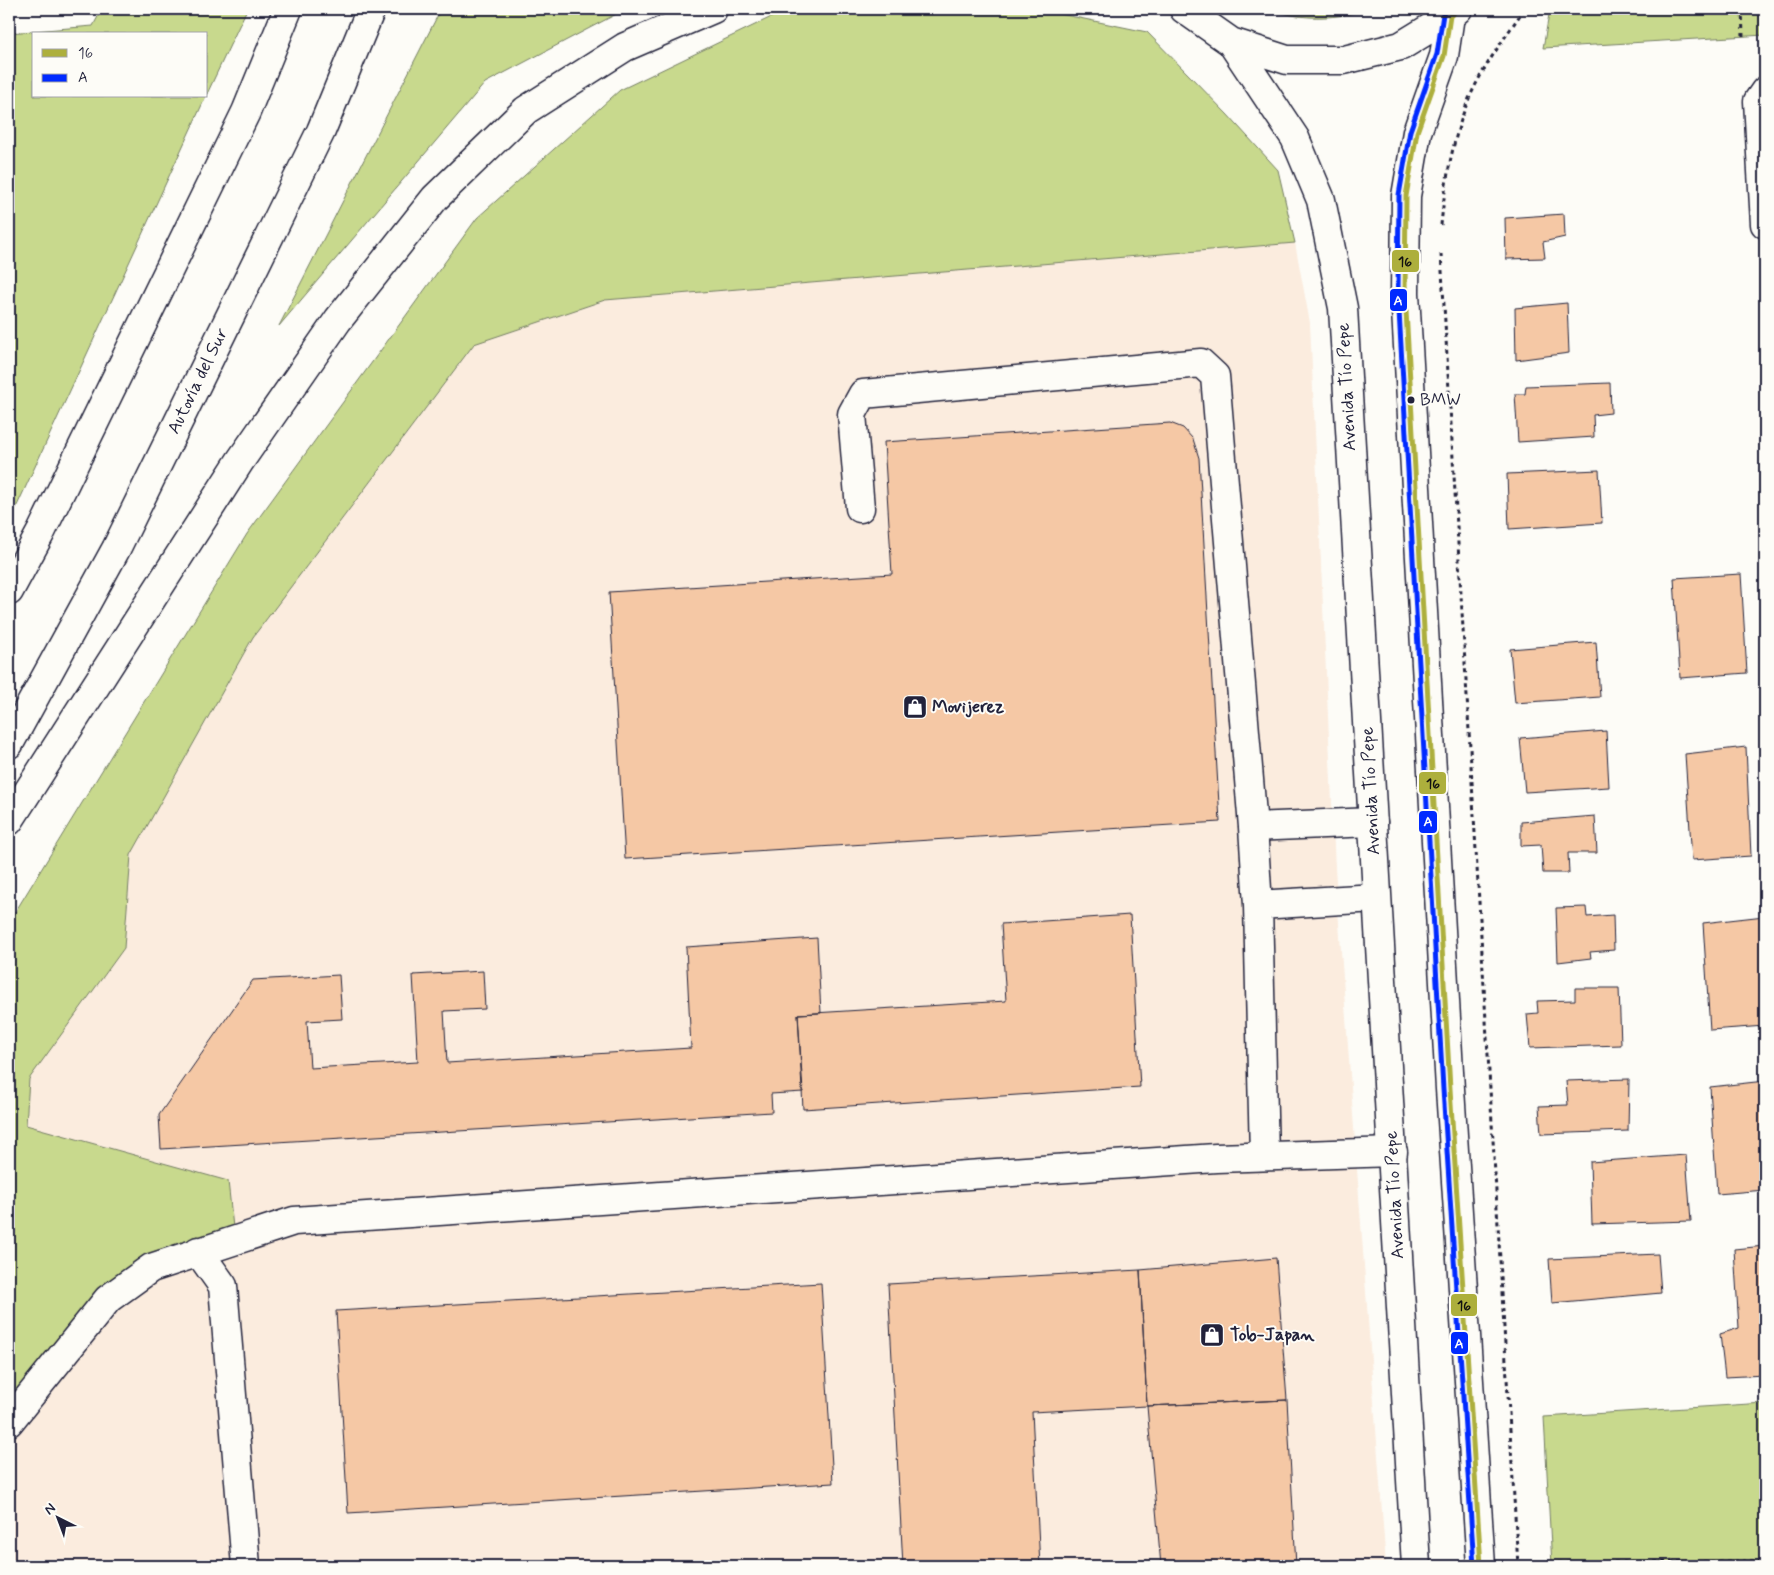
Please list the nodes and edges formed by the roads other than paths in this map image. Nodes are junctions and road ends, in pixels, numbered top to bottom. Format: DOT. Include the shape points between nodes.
graph roads {
  1 [pos="288,9"];
  2 [pos="371,9"];
  3 [pos="713,9"];
  4 [pos="1184,9"];
  5 [pos="1454,12"];
  6 [pos="1231,42"];
  7 [pos="1765,91"];
  8 [pos="1765,224"];
  9 [pos="860,508"];
  10 [pos="9,591"];
  11 [pos="9,744"];
  12 [pos="9,821"];
  13 [pos="1373,822"];
  14 [pos="1253,827"];
  15 [pos="1376,898"];
  16 [pos="1258,905"];
  17 [pos="1393,1152"];
  18 [pos="1264,1156"];
  19 [pos="198,1251"];
  20 [pos="9,1422"];
  21 [pos="246,1566"];
  22 [pos="1416,1566"];
  23 [pos="1481,1566"];
  1 -- 10 [label="main road" via="246,112 41,532"];
  2 -- 11 [label="main road, Autovía del Sur" via="321,131 125,531"];
  3 -- 12 [label="main road" via="625,47 526,110 435,198 338,320 240,461"];
  4 -- 6 [label="main road"];
  5 -- 6 [label="main road" via="1401,46 1344,60 1287,60"];
  5 -- 23 [label="main road" via="1444,56 1417,132 1406,196 1404,293 1449,1080"];
  6 -- 13 [label="main road, Avenida Tío Pepe" via="1294,138 1321,200 1342,308"];
  7 -- 8 [label="main road" via="1758,102"];
  9 -- 14 [label="main road" via="852,414 863,394 1201,363 1215,376"];
  13 -- 14 [label="main road"];
  13 -- 15 [label="main road, Avenida Tío Pepe"];
  14 -- 16 [label="main road"];
  15 -- 16 [label="main road"];
  15 -- 17 [label="main road, Avenida Tío Pepe"];
  16 -- 18 [label="main road"];
  17 -- 18 [label="main road"];
  17 -- 22 [label="main road, Avenida Tío Pepe"];
  18 -- 19 [label="main road" via="294,1220"];
  19 -- 20 [label="main road" via="151,1268 108,1299"];
  19 -- 21 [label="main road" via="223,1286"];
}
